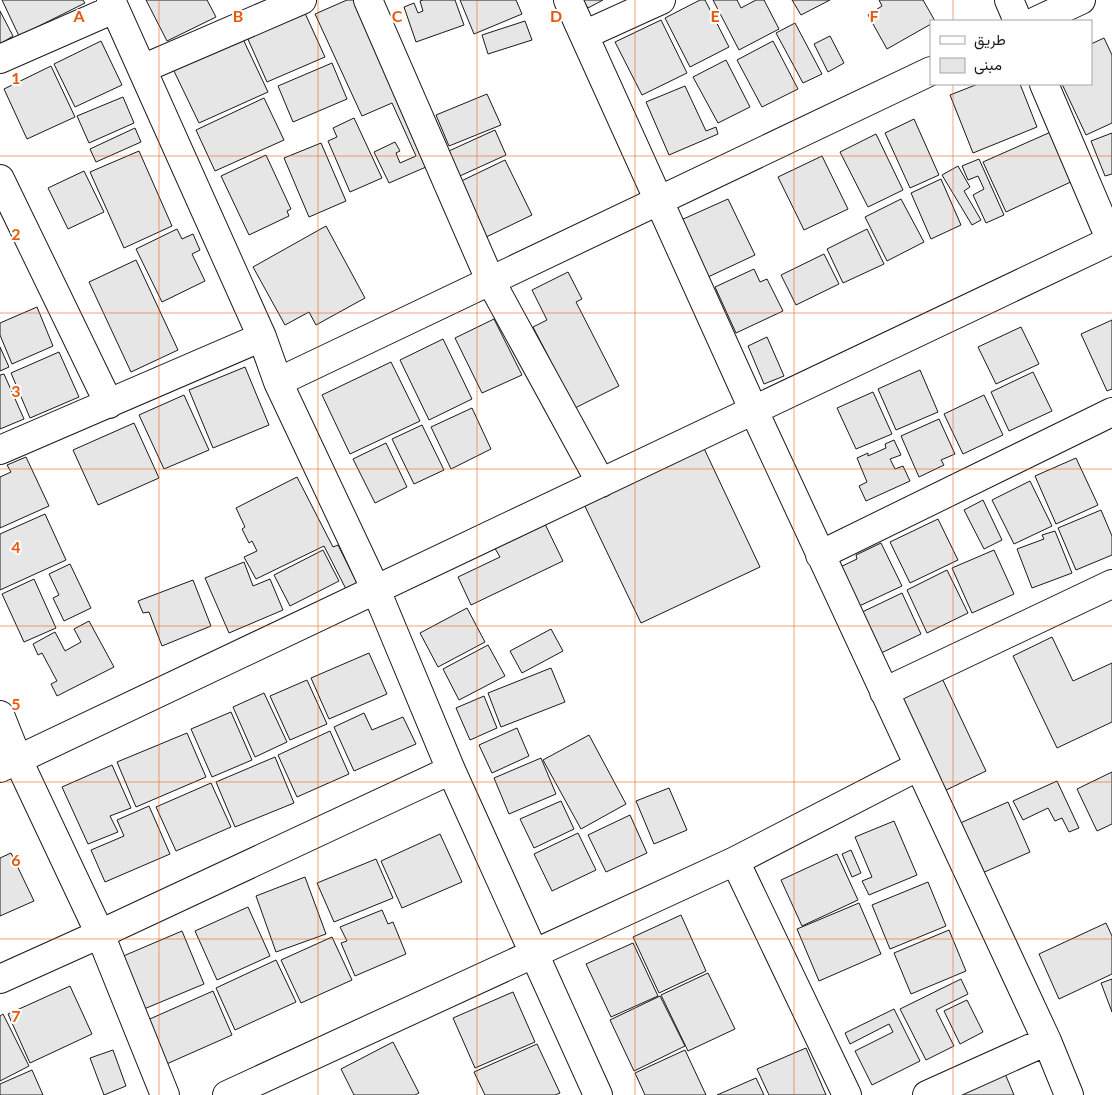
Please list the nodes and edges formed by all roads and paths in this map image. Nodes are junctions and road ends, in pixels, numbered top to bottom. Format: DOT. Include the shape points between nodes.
graph roads {
  1 [pos="302,0"];
  2 [pos="368,0"];
  3 [pos="568,0"];
  4 [pos="661,0"];
  5 [pos="1009,0"];
  6 [pos="1081,0"];
  7 [pos="112,4"];
  8 [pos="1018,20"];
  9 [pos="1038,20"];
  10 [pos="584,35"];
  11 [pos="0,59"];
  12 [pos="142,69"];
  13 [pos="930,71"];
  14 [pos="1044,85"];
  15 [pos="0,179"];
  16 [pos="660,201"];
  17 [pos="1111,240"];
  18 [pos="490,280"];
  19 [pos="262,337"];
  20 [pos="278,382"];
  21 [pos="109,404"];
  22 [pos="754,411"];
  23 [pos="1112,412"];
  24 [pos="0,450"];
  25 [pos="601,483"];
  26 [pos="820,555"];
  27 [pos="1112,584"];
  28 [pos="376,590"];
  29 [pos="884,692"];
  30 [pos="0,714"];
  31 [pos="9,764"];
  32 [pos="919,766"];
  33 [pos="451,770"];
  34 [pos="735,861"];
  35 [pos="100,934"];
  36 [pos="533,955"];
  37 [pos="0,980"];
  38 [pos="1047,1041"];
  39 [pos="165,1095"];
  40 [pos="227,1095"];
  41 [pos="598,1095"];
  42 [pos="847,1095"];
  43 [pos="927,1095"];
  44 [pos="1069,1095"];
  1 -- 12 [label="street"];
  2 -- 18 [label="street"];
  3 -- 10 [label="street"];
  4 -- 10 [label="street"];
  5 -- 8 [label="street"];
  6 -- 9 [label="street"];
  7 -- 11 [label="street"];
  7 -- 12 [label="street"];
  10 -- 16 [label="street"];
  12 -- 19 [label="street"];
  13 -- 16 [label="street"];
  14 -- 17 [label="street"];
  15 -- 21 [label="street"];
  16 -- 18 [label="street"];
  16 -- 22 [label="street"];
  17 -- 22 [label="street"];
  18 -- 20 [label="street"];
  18 -- 25 [label="street"];
  19 -- 20 [label="street"];
  19 -- 21 [label="street"];
  20 -- 28 [label="street"];
  21 -- 24 [label="street"];
  22 -- 25 [label="street"];
  22 -- 26 [label="street"];
  23 -- 26 [label="street"];
  25 -- 28 [label="street"];
  26 -- 29 [label="street"];
  27 -- 29 [label="street"];
  28 -- 31 [label="street"];
  28 -- 33 [label="street"];
  29 -- 32 [label="street"];
  30 -- 31 [label="street"];
  31 -- 35 [label="street"];
  32 -- 34 [label="street"];
  32 -- 38 [label="street"];
  33 -- 35 [label="street"];
  33 -- 36 [label="street"];
  34 -- 36 [label="street"];
  34 -- 42 [label="street"];
  35 -- 37 [label="street"];
  35 -- 39 [label="street"];
  36 -- 40 [label="street"];
  36 -- 41 [label="street"];
  38 -- 43 [label="street"];
  38 -- 44 [label="street"];
}
